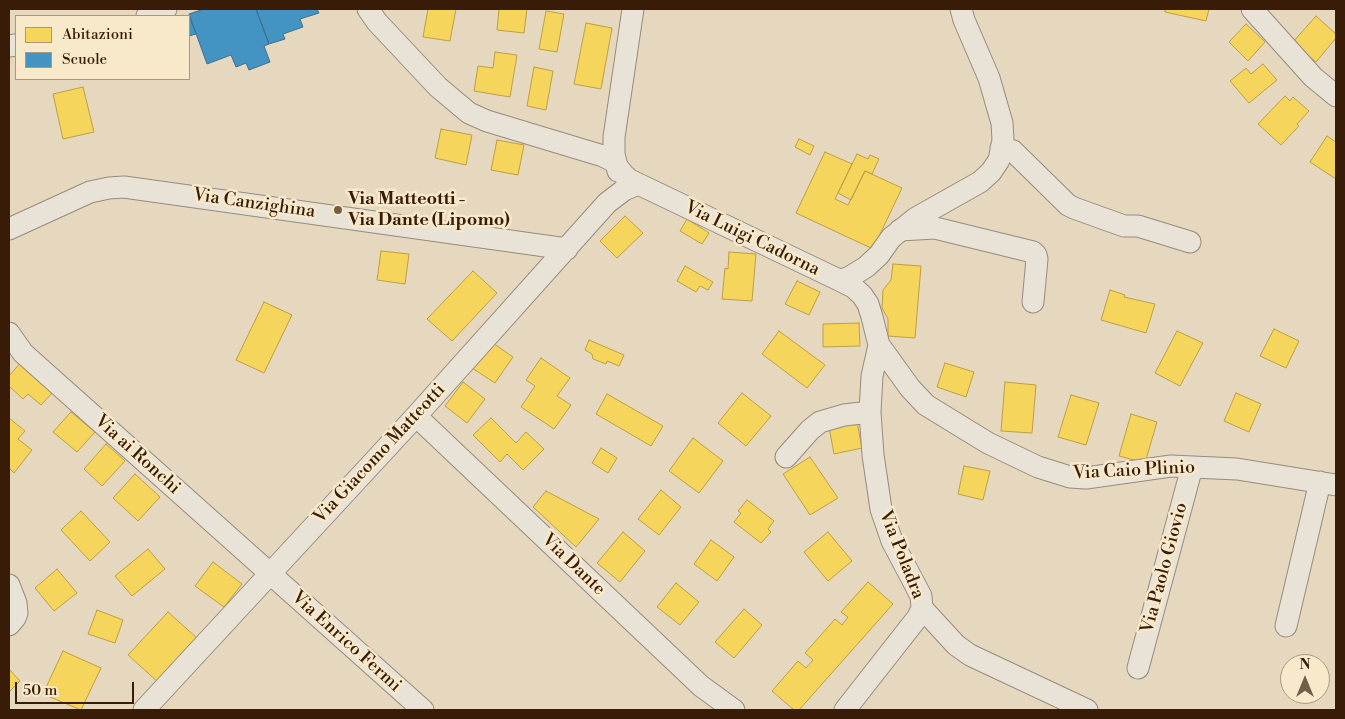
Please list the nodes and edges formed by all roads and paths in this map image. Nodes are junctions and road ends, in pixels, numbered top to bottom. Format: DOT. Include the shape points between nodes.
graph roads {
  1 [pos="166,9"];
  2 [pos="368,9"];
  3 [pos="633,9"];
  4 [pos="961,9"];
  5 [pos="1252,9"];
  6 [pos="150,15"];
  7 [pos="1336,96"];
  8 [pos="1001,148"];
  9 [pos="617,168"];
  10 [pos="638,184"];
  11 [pos="615,196"];
  12 [pos="9,229"];
  13 [pos="900,230"];
  14 [pos="1190,242"];
  15 [pos="567,249"];
  16 [pos="839,280"];
  17 [pos="1033,302"];
  18 [pos="9,333"];
  19 [pos="878,345"];
  20 [pos="870,412"];
  21 [pos="416,416"];
  22 [pos="786,457"];
  23 [pos="1192,467"];
  24 [pos="1328,483"];
  25 [pos="270,574"];
  26 [pos="9,585"];
  27 [pos="922,608"];
  28 [pos="9,624"];
  29 [pos="1286,626"];
  30 [pos="1138,668"];
  31 [pos="144,710"];
  32 [pos="423,710"];
  33 [pos="734,710"];
  34 [pos="845,710"];
  35 [pos="1087,710"];
  1 -- 6 [label="street"];
  2 -- 9 [label="street, Via Luigi Cadorna" via="438,86 469,113 603,156 613,161"];
  3 -- 9 [label="street" via="614,137"];
  4 -- 8 [label="street, Via Luigi Cadorna" via="998,105 1002,123"];
  5 -- 7 [label="street" via="1313,77"];
  8 -- 13 [label="street, Via Luigi Cadorna" via="999,160 980,182"];
  8 -- 14 [label="street" via="1013,151 1074,208 1124,226 1138,226"];
  9 -- 10 [label="street, Via Luigi Cadorna"];
  9 -- 11 [label="street" via="619,180"];
  10 -- 11 [label="street, Via Giacomo Matteotti"];
  10 -- 16 [label="street, Via Luigi Cadorna"];
  11 -- 15 [label="street, Via Giacomo Matteotti"];
  12 -- 15 [label="street, Via Canzighina" via="90,192 124,187"];
  13 -- 16 [label="street, Via Luigi Cadorna" via="872,262"];
  13 -- 17 [label="street" via="935,228 1033,252 1037,259"];
  15 -- 21 [label="street, Via Giacomo Matteotti"];
  16 -- 19 [label="street, Via Caio Plinio" via="853,287 868,304"];
  18 -- 25 [label="street, Via ai Ronchi" via="23,353"];
  19 -- 20 [label="street, Via Poladra"];
  19 -- 23 [label="street, Via Caio Plinio" via="926,405 988,443 1038,467 1070,477 1086,478 1155,467"];
  20 -- 22 [label="street" via="820,422"];
  20 -- 27 [label="street, Via Poladra" via="873,455 884,521 921,596"];
  21 -- 25 [label="street, Via Giacomo Matteotti"];
  21 -- 33 [label="street, Via Dante" via="701,686"];
  23 -- 24 [label="street, Via Caio Plinio" via="1237,469"];
  23 -- 30 [label="street, Via Paolo Giovio"];
  24 -- 29 [label="street"];
  25 -- 31 [label="street, Via Giacomo Matteotti"];
  25 -- 32 [label="street, Via Enrico Fermi"];
  26 -- 28 [label="street" via="17,613"];
  27 -- 34 [label="street, Via Poladra"];
  27 -- 35 [label="street" via="956,645 970,655"];
}
